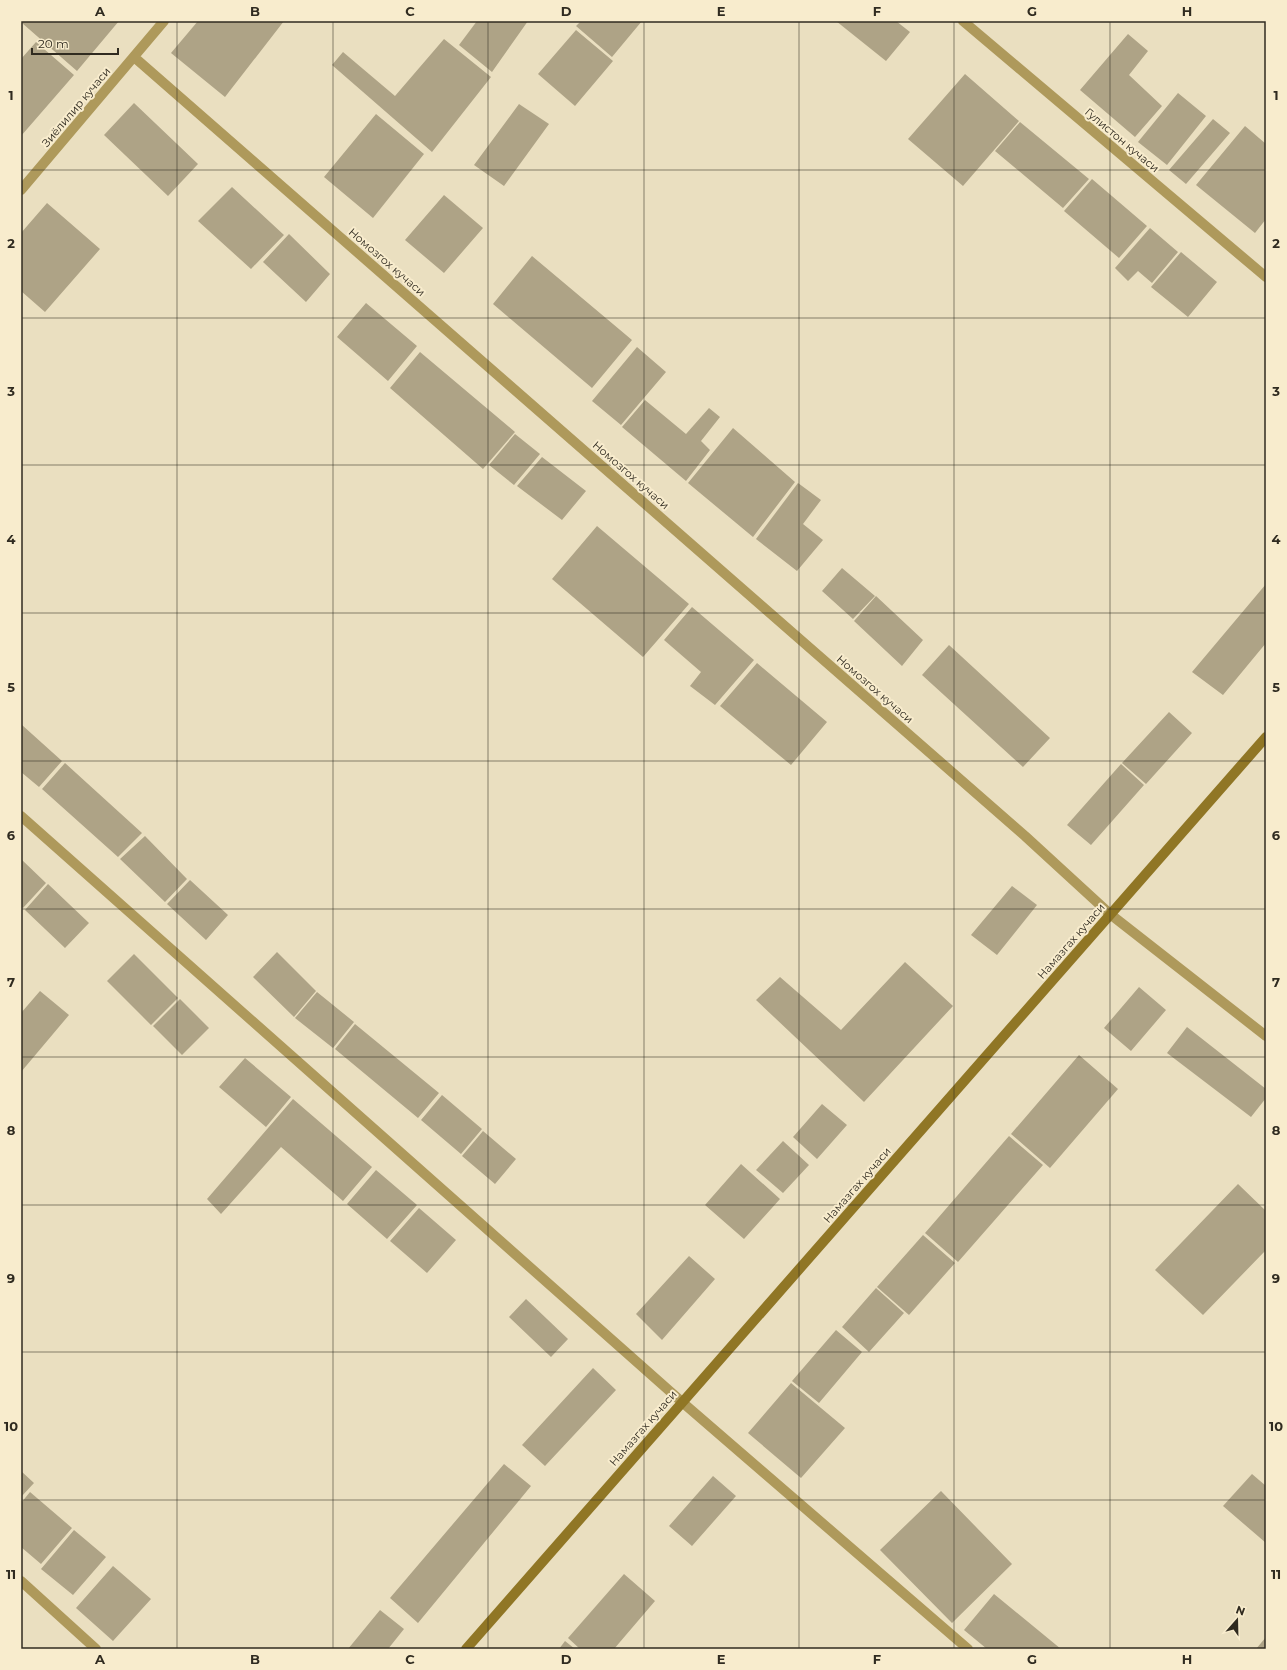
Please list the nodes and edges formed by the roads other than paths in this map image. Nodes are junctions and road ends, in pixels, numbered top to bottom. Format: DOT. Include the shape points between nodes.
graph roads {
  1 [pos="164,21"];
  2 [pos="963,21"];
  3 [pos="134,57"];
  4 [pos="21,190"];
  5 [pos="1266,277"];
  6 [pos="1266,737"];
  7 [pos="21,816"];
  8 [pos="1110,914"];
  9 [pos="1266,1036"];
  10 [pos="682,1402"];
  11 [pos="21,1582"];
  12 [pos="96,1649"];
  13 [pos="466,1649"];
  14 [pos="968,1649"];
  1 -- 3 [label="street, Зиёлилир кучаси"];
  2 -- 5 [label="street, Гулистон кучаси"];
  3 -- 4 [label="street, Зиёлилир кучаси"];
  3 -- 8 [label="street, Номозгох кучаси" via="1019,831"];
  6 -- 8 [label="street, Намазгах кучаси"];
  7 -- 10 [label="street"];
  8 -- 9 [label="street, Номозгох кучаси"];
  8 -- 10 [label="street, Намазгах кучаси"];
  10 -- 13 [label="street, Намазгах кучаси"];
  10 -- 14 [label="street"];
  11 -- 12 [label="street"];
}
